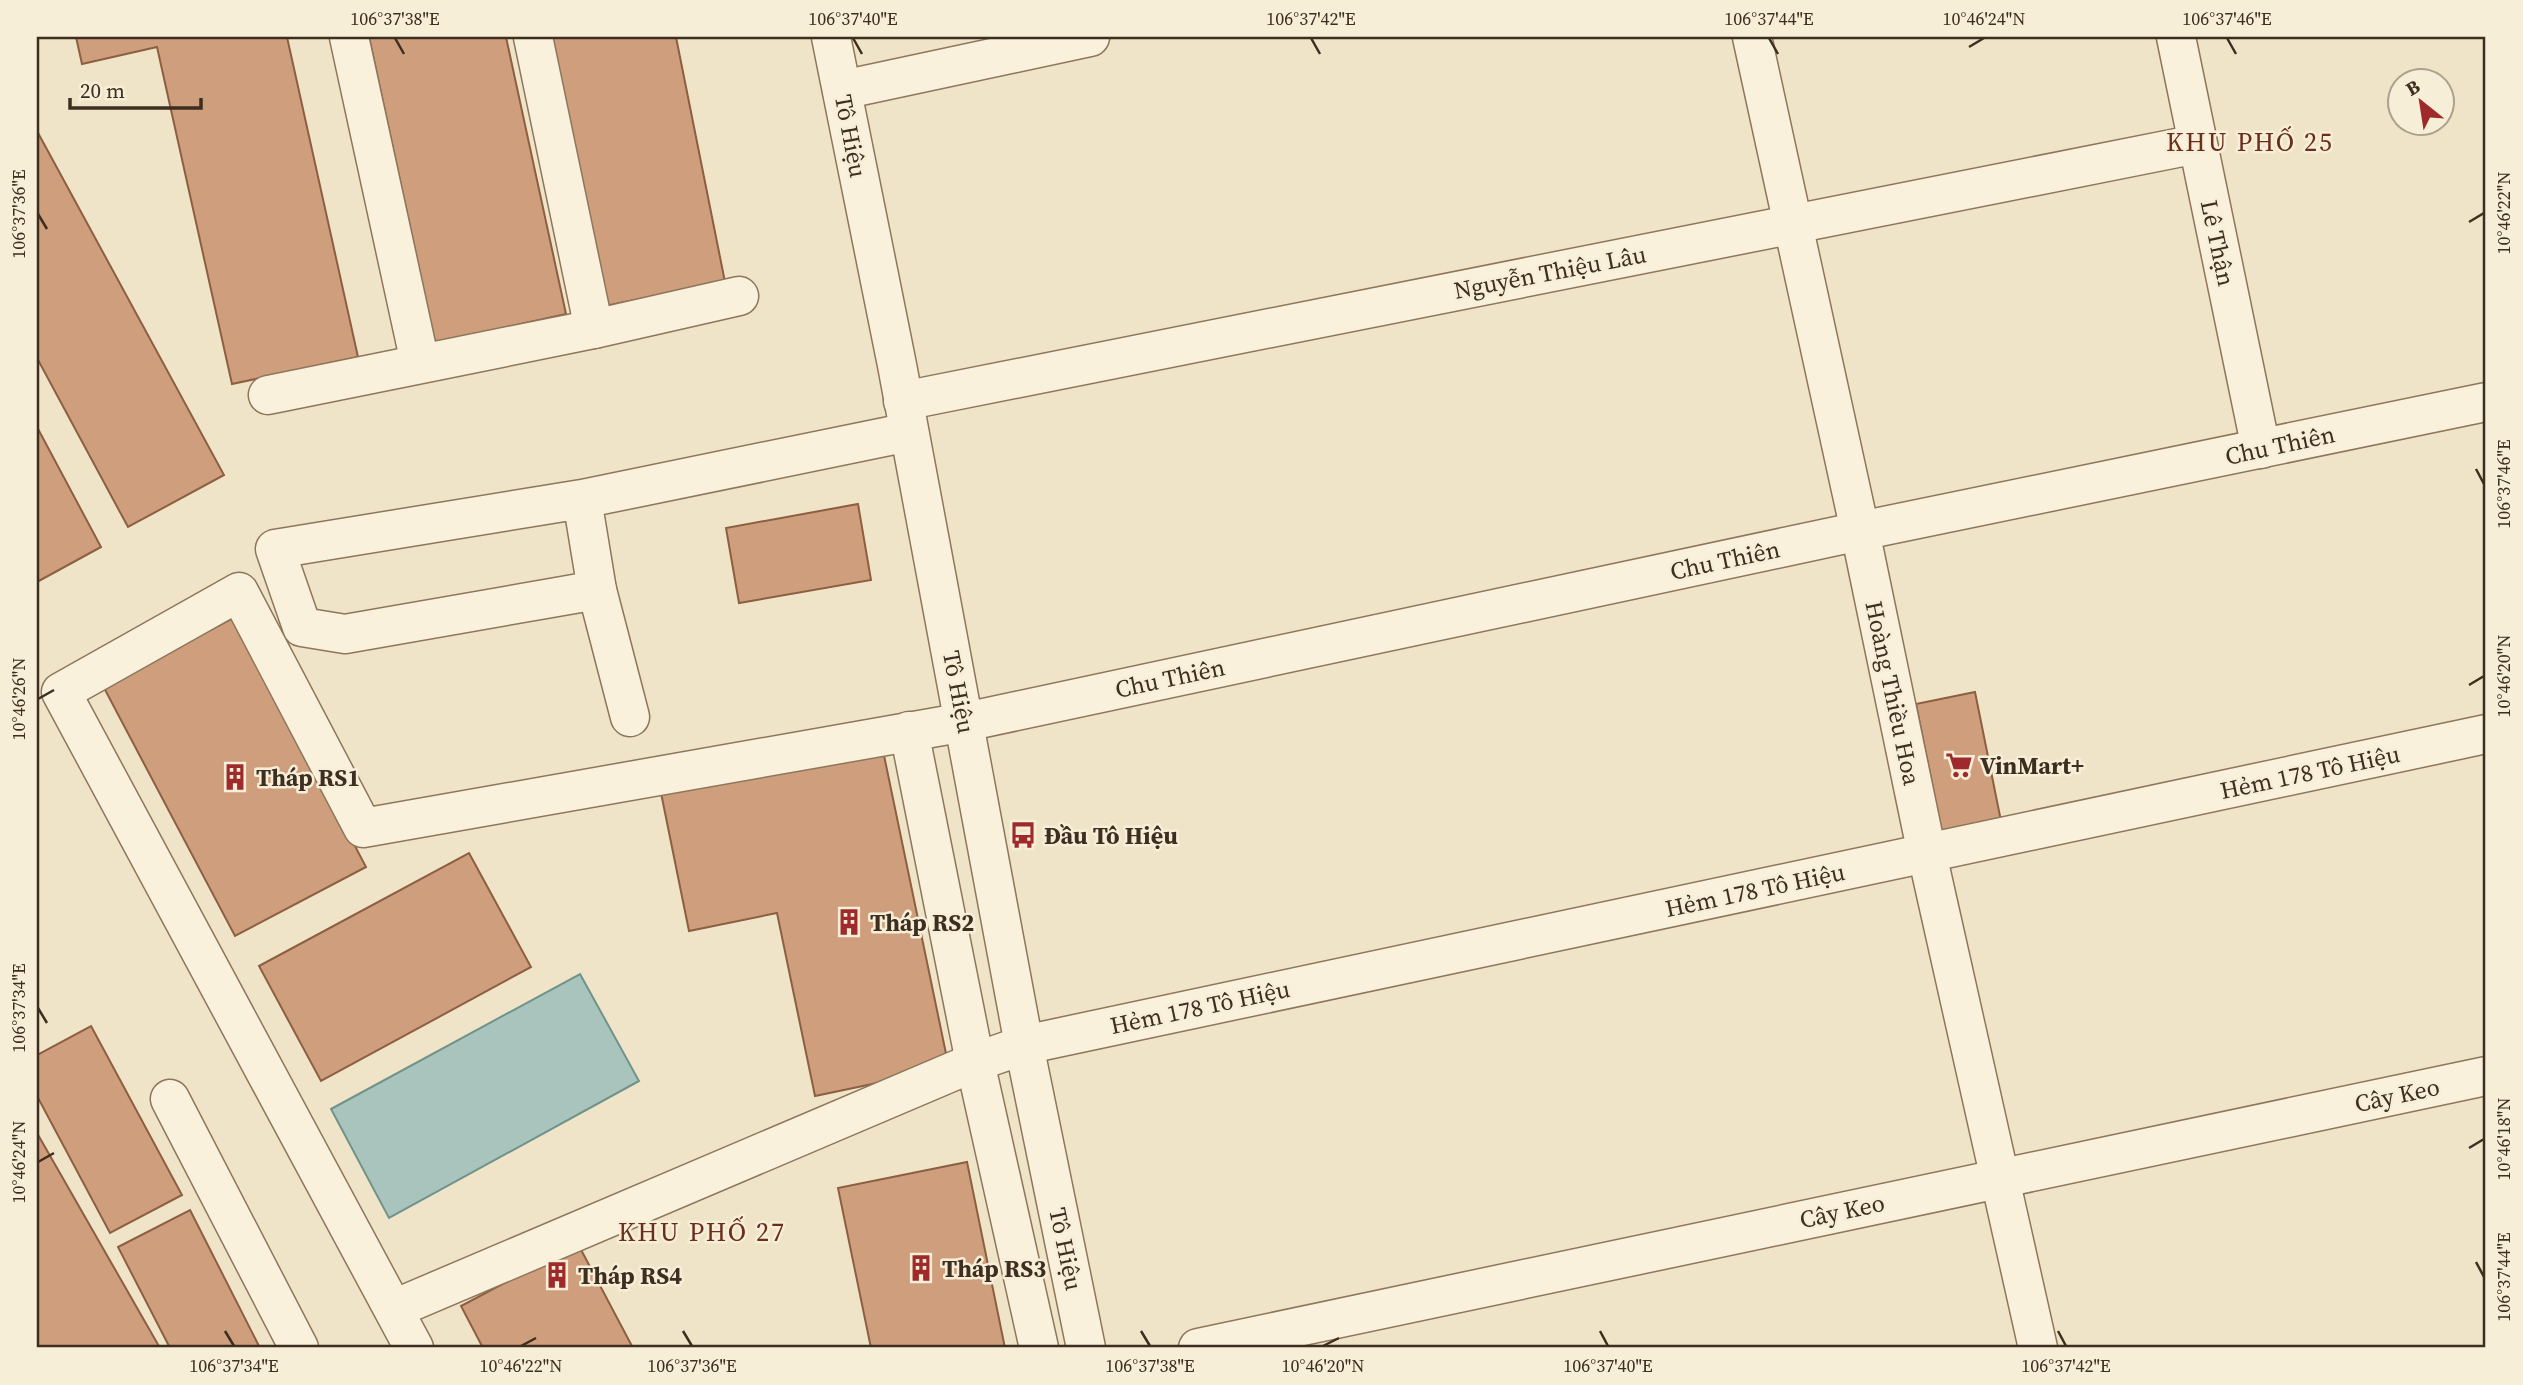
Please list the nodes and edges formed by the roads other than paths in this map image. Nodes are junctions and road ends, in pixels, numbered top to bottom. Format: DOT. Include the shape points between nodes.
graph roads {
  1 [pos="349,37"];
  2 [pos="533,37"];
  3 [pos="831,37"];
  4 [pos="1090,37"];
  5 [pos="1752,37"];
  6 [pos="2175,37"];
  7 [pos="842,90"];
  8 [pos="2197,144"];
  9 [pos="1792,224"];
  10 [pos="739,296"];
  11 [pos="594,329"];
  12 [pos="420,363"];
  13 [pos="268,395"];
  14 [pos="2486,402"];
  15 [pos="906,416"];
  16 [pos="2261,449"];
  17 [pos="582,499"];
  18 [pos="1860,531"];
  19 [pos="597,590"];
  20 [pos="630,717"];
  21 [pos="965,722"];
  22 [pos="909,732"];
  23 [pos="2486,734"];
  24 [pos="1927,854"];
  25 [pos="1024,1045"];
  26 [pos="975,1062"];
  27 [pos="2486,1076"];
  28 [pos="170,1099"];
  29 [pos="2000,1178"];
  30 [pos="394,1309"];
  31 [pos="299,1348"];
  32 [pos="414,1348"];
  33 [pos="1039,1348"];
  34 [pos="1086,1348"];
  35 [pos="1198,1348"];
  36 [pos="2038,1348"];
  1 -- 12 [label="street"];
  2 -- 11 [label="street"];
  3 -- 7 [label="street, Tô Hiệu"];
  4 -- 7 [label="street"];
  5 -- 9 [label="street, Hoàng Thiều Hoa"];
  6 -- 8 [label="street, Lê Thận"];
  7 -- 15 [label="street, Tô Hiệu"];
  8 -- 9 [label="street, Nguyễn Thiệu Lâu"];
  8 -- 16 [label="street, Lê Thận"];
  9 -- 15 [label="street, Nguyễn Thiệu Lâu"];
  9 -- 18 [label="street, Hoàng Thiều Hoa"];
  10 -- 11 [label="street"];
  11 -- 12 [label="street"];
  12 -- 13 [label="street"];
  14 -- 16 [label="street, Chu Thiên"];
  15 -- 17 [label="street, Nguyễn Thiệu Lâu"];
  15 -- 21 [label="street, Tô Hiệu"];
  16 -- 18 [label="street, Chu Thiên"];
  17 -- 19 [label="street"];
  17 -- 19 [label="street, Nguyễn Thiệu Lâu" via="275,549 302,627 345,634"];
  18 -- 21 [label="street, Chu Thiên"];
  18 -- 24 [label="street, Hoàng Thiều Hoa"];
  19 -- 20 [label="street"];
  21 -- 22 [label="street, Chu Thiên"];
  21 -- 25 [label="street, Tô Hiệu"];
  22 -- 26 [label="street"];
  22 -- 30 [label="street, Chu Thiên" via="363,828 239,592 61,692"];
  23 -- 24 [label="street, Hẻm 178 Tô Hiệu"];
  24 -- 25 [label="street, Hẻm 178 Tô Hiệu"];
  24 -- 29 [label="street, Hoàng Thiều Hoa"];
  25 -- 26 [label="street, Hẻm 178 Tô Hiệu"];
  25 -- 34 [label="street, Tô Hiệu"];
  26 -- 30 [label="street, Hẻm 178 Tô Hiệu"];
  26 -- 33 [label="street"];
  27 -- 29 [label="street, Cây Keo"];
  28 -- 31 [label="street"];
  29 -- 35 [label="street, Cây Keo"];
  29 -- 36 [label="street, Hoàng Thiều Hoa"];
  30 -- 32 [label="street"];
}
